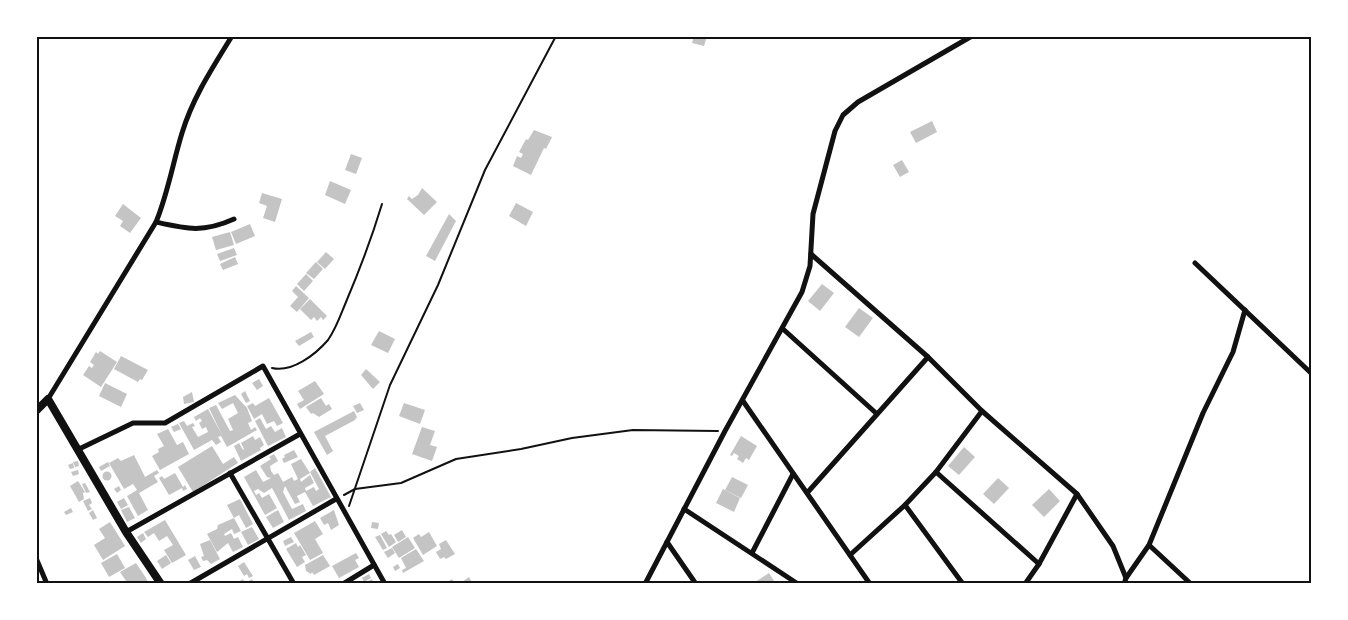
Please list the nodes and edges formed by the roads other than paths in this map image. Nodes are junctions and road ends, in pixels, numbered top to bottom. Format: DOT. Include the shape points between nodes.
graph roads {
  1 [pos="232,36"];
  2 [pos="958,36"];
  3 [pos="972,36"];
  4 [pos="962,42"];
  5 [pos="234,219"];
  6 [pos="156,222"];
  7 [pos="810,254"];
  8 [pos="1195,263"];
  9 [pos="1245,310"];
  10 [pos="783,329"];
  11 [pos="928,357"];
  12 [pos="1312,374"];
  13 [pos="48,399"];
  14 [pos="743,401"];
  15 [pos="36,411"];
  16 [pos="982,411"];
  17 [pos="877,414"];
  18 [pos="300,434"];
  19 [pos="78,450"];
  20 [pos="936,472"];
  21 [pos="230,474"];
  22 [pos="793,474"];
  23 [pos="807,493"];
  24 [pos="1077,494"];
  25 [pos="336,499"];
  26 [pos="906,505"];
  27 [pos="684,509"];
  28 [pos="126,532"];
  29 [pos="268,538"];
  30 [pos="667,542"];
  31 [pos="1149,545"];
  32 [pos="752,553"];
  33 [pos="850,555"];
  34 [pos="36,558"];
  35 [pos="1039,564"];
  36 [pos="374,565"];
  37 [pos="1126,578"];
  38 [pos="47,584"];
  39 [pos="161,584"];
  40 [pos="189,584"];
  41 [pos="294,584"];
  42 [pos="343,584"];
  43 [pos="385,584"];
  44 [pos="645,584"];
  45 [pos="696,584"];
  46 [pos="798,584"];
  47 [pos="870,584"];
  48 [pos="963,584"];
  49 [pos="1026,584"];
  50 [pos="1124,584"];
  51 [pos="1191,584"];
  1 -- 6 [label="street" via="193,105"];
  2 -- 4 [label="street"];
  3 -- 4 [label="street"];
  4 -- 7 [label="street" via="858,102 843,115 835,131 816,205"];
  5 -- 6 [label="street" via="215,228 198,230"];
  6 -- 13 [label="street"];
  7 -- 10 [label="street" via="807,279"];
  7 -- 11 [label="street"];
  8 -- 9 [label="street"];
  9 -- 12 [label="street"];
  9 -- 31 [label="street" via="1233,352 1203,413"];
  10 -- 14 [label="street"];
  10 -- 17 [label="street"];
  11 -- 16 [label="street"];
  11 -- 17 [label="street"];
  13 -- 15 [label="street"];
  13 -- 19 [label="street"];
  14 -- 22 [label="street"];
  14 -- 27 [label="street"];
  16 -- 20 [label="street"];
  16 -- 24 [label="street"];
  17 -- 23 [label="street"];
  18 -- 19 [label="street" via="263,366 165,423 132,423"];
  18 -- 21 [label="street"];
  18 -- 25 [label="street"];
  19 -- 28 [label="street"];
  20 -- 26 [label="street"];
  20 -- 35 [label="street"];
  21 -- 28 [label="street"];
  21 -- 29 [label="street"];
  22 -- 23 [label="street"];
  22 -- 32 [label="street"];
  23 -- 33 [label="street"];
  24 -- 35 [label="street"];
  24 -- 37 [label="street" via="1113,546"];
  25 -- 29 [label="street"];
  25 -- 36 [label="street"];
  26 -- 33 [label="street"];
  26 -- 48 [label="street"];
  27 -- 30 [label="street"];
  27 -- 32 [label="street"];
  28 -- 39 [label="street"];
  29 -- 40 [label="street"];
  29 -- 41 [label="street"];
  30 -- 44 [label="street"];
  30 -- 45 [label="street"];
  31 -- 37 [label="street"];
  31 -- 51 [label="street"];
  32 -- 46 [label="street"];
  33 -- 47 [label="street"];
  34 -- 38 [label="street"];
  35 -- 49 [label="street"];
  36 -- 42 [label="street"];
  36 -- 43 [label="street"];
  37 -- 50 [label="street"];
}
